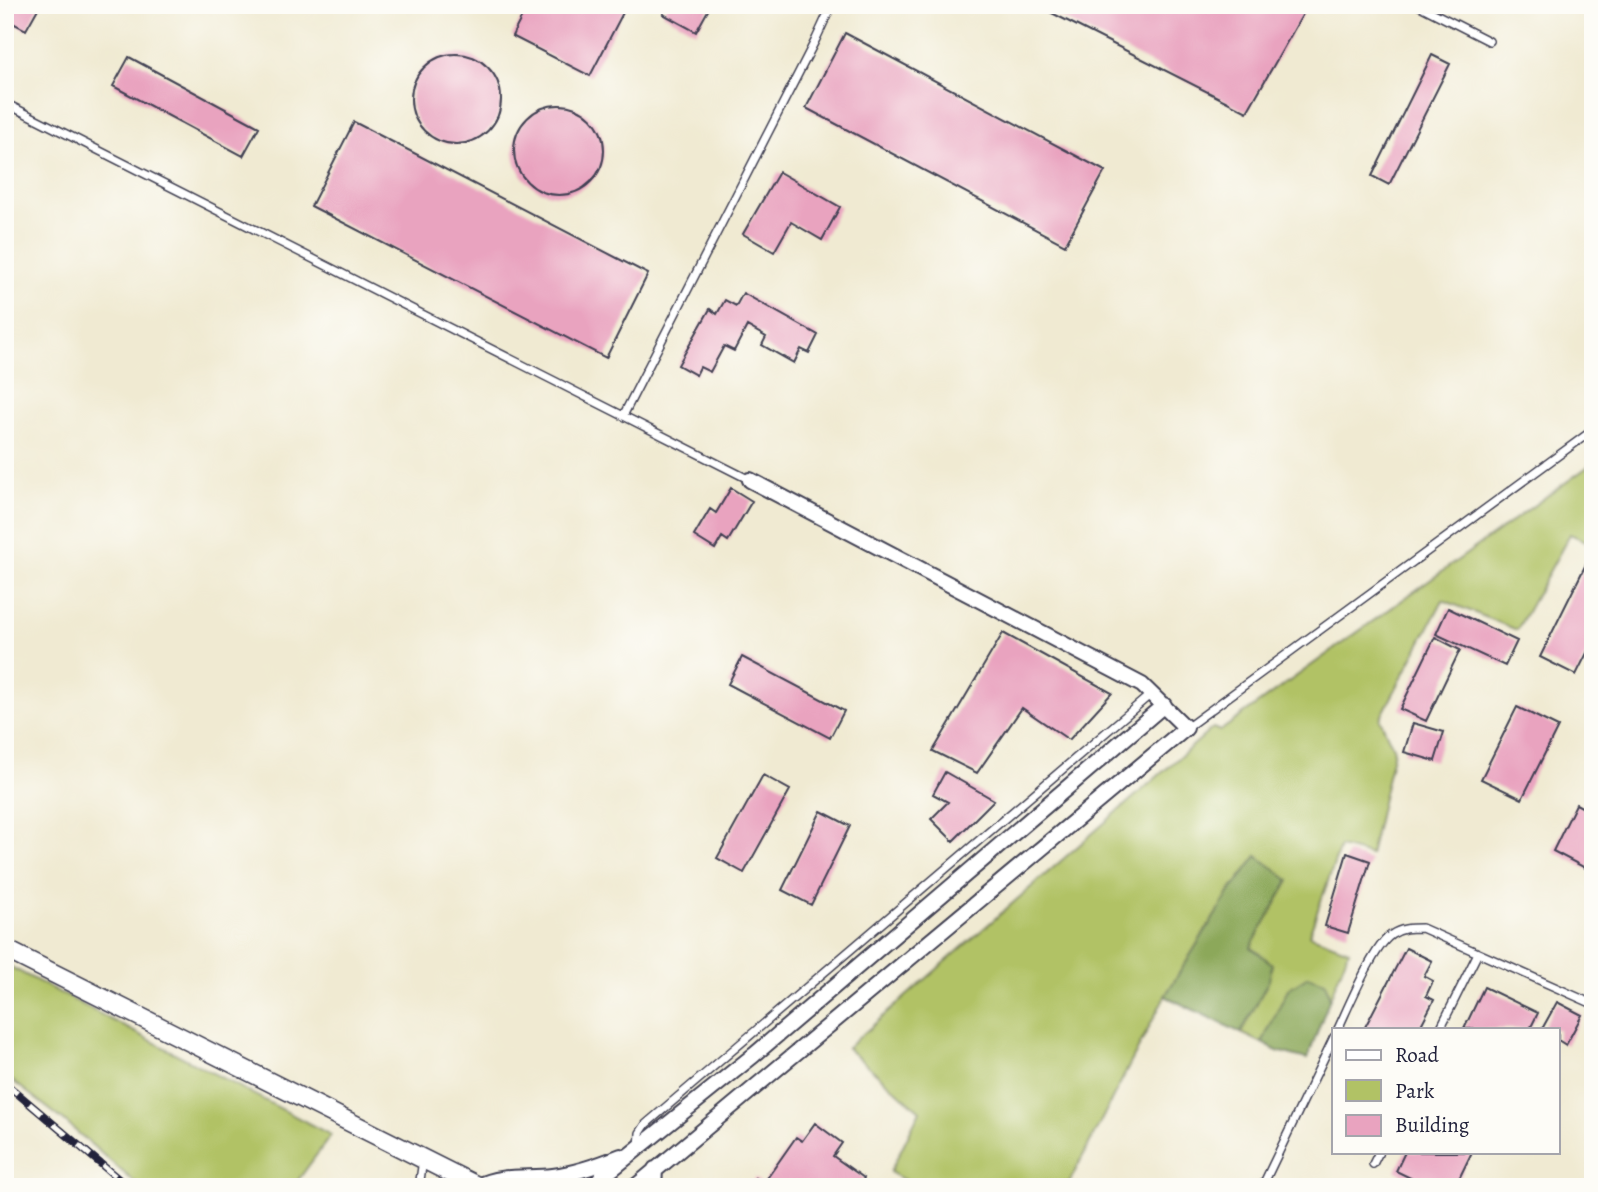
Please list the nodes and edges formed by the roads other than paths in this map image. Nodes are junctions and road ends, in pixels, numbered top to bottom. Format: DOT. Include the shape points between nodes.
graph roads {
  1 [pos="829,5"];
  2 [pos="1418,5"];
  3 [pos="1489,41"];
  4 [pos="5,103"];
  5 [pos="623,416"];
  6 [pos="1593,430"];
  7 [pos="750,480"];
  8 [pos="1152,694"];
  9 [pos="1164,705"];
  10 [pos="1186,728"];
  11 [pos="5,949"];
  12 [pos="1478,953"];
  13 [pos="1593,1004"];
  14 [pos="1338,1028"];
  15 [pos="1440,1028"];
  16 [pos="1332,1041"];
  17 [pos="637,1149"];
  18 [pos="1378,1154"];
  19 [pos="423,1160"];
  20 [pos="1373,1164"];
  21 [pos="655,1169"];
  22 [pos="479,1186"];
  23 [pos="419,1187"];
  24 [pos="594,1187"];
  25 [pos="635,1187"];
  26 [pos="654,1187"];
  27 [pos="1262,1187"];
  1 -- 5 [label="lane" via="816,39"];
  2 -- 3 [label="lane"];
  4 -- 5 [label="lane"];
  5 -- 7 [label="lane"];
  6 -- 10 [label="lane"];
  7 -- 8 [label="street"];
  8 -- 9 [label="street"];
  8 -- 17 [label="lane" via="646,1124"];
  9 -- 10 [label="street"];
  9 -- 17 [label="street"];
  10 -- 21 [label="street"];
  11 -- 19 [label="street"];
  12 -- 13 [label="lane"];
  12 -- 14 [label="lane" via="1422,928 1404,928 1388,936"];
  12 -- 15 [label="lane"];
  16 -- 27 [label="lane"];
  17 -- 22 [label="street" via="597,1166"];
  17 -- 24 [label="street"];
  18 -- 20 [label="lane"];
  19 -- 22 [label="street"];
  19 -- 23 [label="lane"];
  21 -- 25 [label="street"];
  21 -- 26 [label="street"];
}
